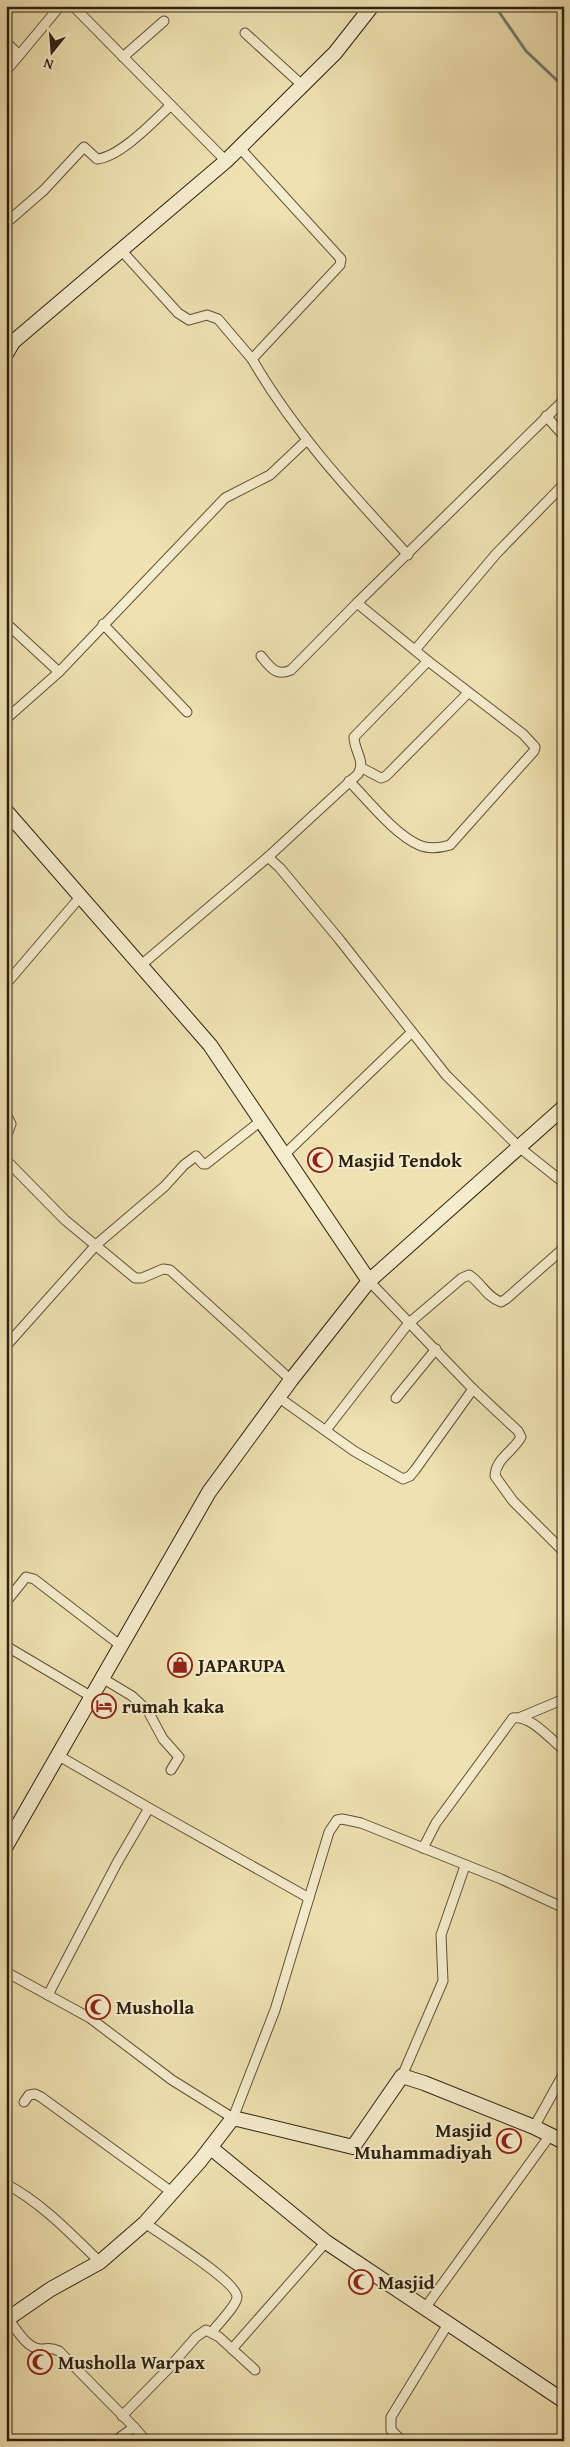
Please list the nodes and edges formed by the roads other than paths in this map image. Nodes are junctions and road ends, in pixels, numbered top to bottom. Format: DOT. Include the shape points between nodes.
graph roads {
  1 [pos="60,6"];
  2 [pos="73,6"];
  3 [pos="372,6"];
  4 [pos="164,21"];
  5 [pos="245,33"];
  6 [pos="6,42"];
  7 [pos="20,55"];
  8 [pos="123,57"];
  9 [pos="6,70"];
  10 [pos="302,85"];
  11 [pos="170,106"];
  12 [pos="240,148"];
  13 [pos="226,161"];
  14 [pos="6,223"];
  15 [pos="121,250"];
  16 [pos="6,354"];
  17 [pos="252,359"];
  18 [pos="564,400"];
  19 [pos="546,416"];
  20 [pos="564,436"];
  21 [pos="307,440"];
  22 [pos="564,484"];
  23 [pos="408,555"];
  24 [pos="357,603"];
  25 [pos="6,623"];
  26 [pos="103,624"];
  27 [pos="415,650"];
  28 [pos="261,656"];
  29 [pos="428,661"];
  30 [pos="59,672"];
  31 [pos="468,693"];
  32 [pos="187,712"];
  33 [pos="6,719"];
  34 [pos="362,768"];
  35 [pos="349,780"];
  36 [pos="6,811"];
  37 [pos="268,857"];
  38 [pos="81,896"];
  39 [pos="140,966"];
  40 [pos="6,984"];
  41 [pos="412,1032"];
  42 [pos="564,1107"];
  43 [pos="6,1114"];
  44 [pos="262,1120"];
  45 [pos="6,1138"];
  46 [pos="520,1148"];
  47 [pos="285,1154"];
  48 [pos="6,1160"];
  49 [pos="564,1183"];
  50 [pos="97,1244"];
  51 [pos="564,1248"];
  52 [pos="369,1282"];
  53 [pos="408,1324"];
  54 [pos="6,1346"];
  55 [pos="436,1350"];
  56 [pos="291,1380"];
  57 [pos="473,1389"];
  58 [pos="278,1397"];
  59 [pos="396,1398"];
  60 [pos="326,1430"];
  61 [pos="564,1552"];
  62 [pos="6,1602"];
  63 [pos="120,1645"];
  64 [pos="6,1646"];
  65 [pos="102,1678"];
  66 [pos="92,1697"];
  67 [pos="564,1699"];
  68 [pos="521,1717"];
  69 [pos="564,1750"];
  70 [pos="59,1756"];
  71 [pos="171,1770"];
  72 [pos="150,1808"];
  73 [pos="6,1845"];
  74 [pos="423,1848"];
  75 [pos="465,1866"];
  76 [pos="309,1898"];
  77 [pos="564,1908"];
  78 [pos="6,1972"];
  79 [pos="48,1995"];
  80 [pos="564,2073"];
  81 [pos="402,2076"];
  82 [pos="24,2102"];
  83 [pos="233,2118"];
  84 [pos="534,2127"];
  85 [pos="551,2134"];
  86 [pos="564,2142"];
  87 [pos="211,2148"];
  88 [pos="6,2184"];
  89 [pos="173,2193"];
  90 [pos="145,2223"];
  91 [pos="326,2242"];
  92 [pos="100,2262"];
  93 [pos="425,2308"];
  94 [pos="7,2320"];
  95 [pos="448,2324"];
  96 [pos="212,2332"];
  97 [pos="232,2349"];
  98 [pos="255,2370"];
  99 [pos="564,2401"];
  100 [pos="122,2416"];
  101 [pos="134,2427"];
  102 [pos="114,2441"];
  103 [pos="146,2441"];
  104 [pos="402,2441"];
  1 -- 7 [label="street"];
  2 -- 8 [label="street"];
  3 -- 10 [label="street" via="335,53"];
  4 -- 8 [label="street"];
  5 -- 10 [label="street"];
  6 -- 7 [label="street"];
  7 -- 9 [label="street"];
  8 -- 11 [label="street"];
  10 -- 12 [label="street"];
  11 -- 13 [label="street"];
  11 -- 14 [label="street" via="124,146 106,156 97,158 84,147 44,190"];
  12 -- 13 [label="street"];
  12 -- 17 [label="street" via="341,259 340,265"];
  13 -- 15 [label="street"];
  15 -- 16 [label="street" via="13,342"];
  15 -- 17 [label="street" via="178,313 189,320 207,315 218,319"];
  17 -- 21 [label="street"];
  18 -- 19 [label="street"];
  19 -- 20 [label="street"];
  19 -- 23 [label="street"];
  21 -- 23 [label="street"];
  21 -- 26 [label="street" via="270,476 224,498"];
  22 -- 27 [label="street" via="496,554"];
  23 -- 24 [label="street"];
  24 -- 27 [label="street"];
  24 -- 28 [label="street" via="291,670 283,673 274,671"];
  25 -- 30 [label="street"];
  26 -- 30 [label="street"];
  26 -- 32 [label="street"];
  27 -- 29 [label="street"];
  29 -- 31 [label="street"];
  29 -- 34 [label="street" via="356,735 354,741"];
  30 -- 33 [label="street"];
  31 -- 34 [label="street" via="386,776 381,778"];
  31 -- 35 [label="street" via="523,734 535,747 529,758 450,845 432,848 418,845 394,827"];
  34 -- 35 [label="street"];
  35 -- 37 [label="street"];
  36 -- 38 [label="street"];
  37 -- 39 [label="street"];
  37 -- 41 [label="street" via="292,882"];
  38 -- 39 [label="street"];
  38 -- 40 [label="street"];
  39 -- 44 [label="street" via="210,1045"];
  41 -- 46 [label="street" via="446,1074"];
  41 -- 47 [label="street"];
  42 -- 46 [label="street"];
  43 -- 45 [label="street" via="11,1124"];
  44 -- 47 [label="street"];
  44 -- 50 [label="street" via="206,1164 196,1156 184,1165 165,1186"];
  46 -- 49 [label="street"];
  46 -- 52 [label="street"];
  47 -- 52 [label="street"];
  48 -- 50 [label="street" via="65,1220"];
  50 -- 54 [label="street"];
  50 -- 56 [label="street" via="135,1278 163,1269 170,1270"];
  51 -- 53 [label="street" via="501,1302 469,1276"];
  52 -- 53 [label="street"];
  52 -- 56 [label="street"];
  53 -- 55 [label="street"];
  53 -- 60 [label="street"];
  55 -- 57 [label="street"];
  55 -- 59 [label="street"];
  56 -- 58 [label="street"];
  57 -- 60 [label="street" via="406,1478 398,1478"];
  57 -- 61 [label="street" via="520,1434 517,1445 496,1466 494,1476 529,1518"];
  58 -- 60 [label="street"];
  58 -- 63 [label="street" via="209,1492"];
  62 -- 63 [label="street" via="26,1577 34,1579"];
  63 -- 65 [label="street"];
  64 -- 66 [label="street"];
  65 -- 66 [label="street"];
  65 -- 71 [label="street" via="132,1696 148,1711 163,1739 179,1757"];
  66 -- 70 [label="street"];
  67 -- 68 [label="street"];
  68 -- 69 [label="street"];
  68 -- 74 [label="street" via="513,1718 503,1729 436,1823"];
  70 -- 72 [label="street"];
  70 -- 73 [label="street"];
  72 -- 76 [label="street"];
  72 -- 79 [label="street" via="117,1863"];
  74 -- 75 [label="street"];
  74 -- 76 [label="street" via="361,1823 337,1820 329,1832"];
  75 -- 77 [label="street"];
  75 -- 81 [label="street" via="441,1934 443,1981"];
  76 -- 83 [label="street" via="275,2010"];
  78 -- 79 [label="street"];
  79 -- 83 [label="street" via="90,2018 172,2080"];
  80 -- 84 [label="street"];
  81 -- 83 [label="street" via="353,2147"];
  81 -- 84 [label="street"];
  82 -- 89 [label="street" via="29,2095 42,2097"];
  83 -- 87 [label="street"];
  84 -- 85 [label="street"];
  85 -- 86 [label="street"];
  85 -- 93 [label="street"];
  87 -- 89 [label="street"];
  87 -- 91 [label="street"];
  88 -- 92 [label="street" via="27,2196 68,2230"];
  89 -- 90 [label="street"];
  90 -- 92 [label="street"];
  90 -- 96 [label="street" via="214,2271 235,2292 235,2303"];
  91 -- 93 [label="street"];
  91 -- 97 [label="street"];
  92 -- 94 [label="street" via="51,2289"];
  93 -- 95 [label="street"];
  94 -- 100 [label="street" via="32,2346 59,2350"];
  95 -- 99 [label="street"];
  95 -- 104 [label="street" via="391,2417 391,2430"];
  96 -- 97 [label="street"];
  96 -- 100 [label="street" via="206,2330 196,2337"];
  97 -- 98 [label="street"];
  100 -- 101 [label="street"];
  101 -- 102 [label="street"];
  101 -- 103 [label="street"];
}
